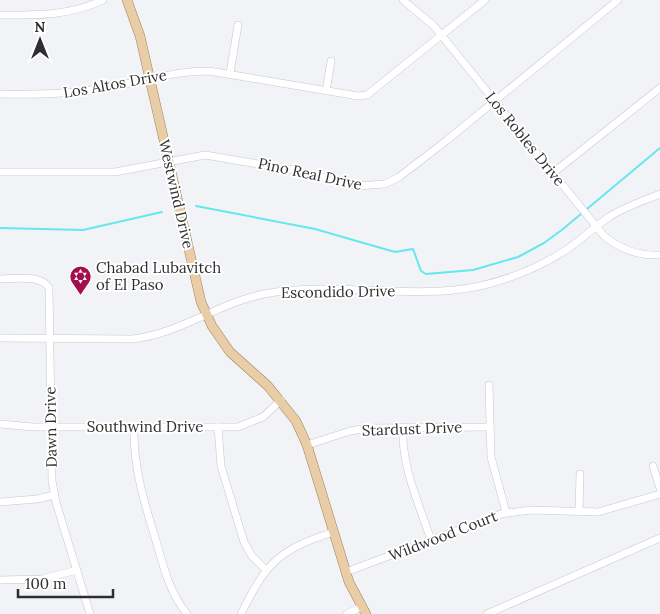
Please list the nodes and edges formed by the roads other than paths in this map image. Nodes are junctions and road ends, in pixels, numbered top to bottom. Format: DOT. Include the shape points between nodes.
graph roads {
  1 [pos="103,0"];
  2 [pos="127,0"];
  3 [pos="403,0"];
  4 [pos="484,0"];
  5 [pos="618,0"];
  6 [pos="0,15"];
  7 [pos="238,25"];
  8 [pos="442,35"];
  9 [pos="331,61"];
  10 [pos="230,73"];
  11 [pos="150,78"];
  12 [pos="660,88"];
  13 [pos="326,90"];
  14 [pos="0,94"];
  15 [pos="495,101"];
  16 [pos="168,161"];
  17 [pos="0,172"];
  18 [pos="553,173"];
  19 [pos="660,194"];
  20 [pos="596,227"];
  21 [pos="660,256"];
  22 [pos="0,279"];
  23 [pos="207,316"];
  24 [pos="0,338"];
  25 [pos="51,338"];
  26 [pos="489,385"];
  27 [pos="281,400"];
  28 [pos="0,424"];
  29 [pos="51,427"];
  30 [pos="134,427"];
  31 [pos="218,427"];
  32 [pos="403,427"];
  33 [pos="490,427"];
  34 [pos="307,445"];
  35 [pos="652,466"];
  36 [pos="580,474"];
  37 [pos="660,488"];
  38 [pos="660,494"];
  39 [pos="54,496"];
  40 [pos="0,502"];
  41 [pos="579,511"];
  42 [pos="506,512"];
  43 [pos="334,532"];
  44 [pos="660,538"];
  45 [pos="431,540"];
  46 [pos="77,570"];
  47 [pos="266,570"];
  48 [pos="346,572"];
  49 [pos="0,580"];
  50 [pos="364,610"];
  51 [pos="90,614"];
  52 [pos="187,614"];
  53 [pos="241,614"];
  54 [pos="347,614"];
  55 [pos="487,614"];
  1 -- 6 [label="street" via="81,10 58,15"];
  2 -- 11 [label="main road, Westwind Drive"];
  3 -- 8 [label="street, Los Robles Drive" via="428,18"];
  4 -- 8 [label="street, Los Altos Drive"];
  5 -- 15 [label="street, Pino Real Drive"];
  7 -- 10 [label="street"];
  8 -- 13 [label="street, Los Altos Drive" via="367,95"];
  8 -- 15 [label="street, Los Robles Drive"];
  9 -- 13 [label="street"];
  10 -- 11 [label="street, Los Altos Drive" via="188,71"];
  10 -- 13 [label="street, Los Altos Drive"];
  11 -- 14 [label="street, Los Altos Drive" via="66,94"];
  11 -- 16 [label="main road, Westwind Drive"];
  12 -- 18 [label="street"];
  15 -- 16 [label="street, Pino Real Drive" via="399,177 374,186 357,186 322,175 214,156 200,155"];
  15 -- 18 [label="street, Los Robles Drive"];
  16 -- 17 [label="street, Pino Real Drive" via="115,172"];
  16 -- 23 [label="main road, Westwind Drive" via="196,287"];
  18 -- 20 [label="street, Los Robles Drive"];
  19 -- 20 [label="street, Escondido Drive" via="619,211"];
  20 -- 21 [label="street, Los Robles Drive" via="622,248"];
  20 -- 23 [label="street, Escondido Drive" via="548,261 511,277 477,286 438,291 287,291 246,299"];
  22 -- 25 [label="street, Dawn Drive" via="37,280 47,284"];
  23 -- 25 [label="street, Escondido Drive" via="162,334 142,338"];
  23 -- 27 [label="main road, Westwind Drive" via="230,352"];
  24 -- 25 [label="street, Escondido Drive"];
  25 -- 29 [label="street, Dawn Drive"];
  26 -- 33 [label="street"];
  27 -- 31 [label="street, Southwind Drive" via="257,420 238,427"];
  27 -- 34 [label="main road, Westwind Drive"];
  28 -- 29 [label="street, Southwind Drive"];
  29 -- 30 [label="street, Southwind Drive"];
  29 -- 39 [label="street, Dawn Drive"];
  30 -- 31 [label="street, Southwind Drive"];
  30 -- 52 [label="street" via="141,493 170,588"];
  31 -- 47 [label="street" via="221,466 244,542"];
  32 -- 33 [label="street, Stardust Drive"];
  32 -- 34 [label="street, Stardust Drive" via="350,431"];
  32 -- 45 [label="street" via="406,466"];
  33 -- 42 [label="street" via="492,456"];
  34 -- 43 [label="main road, Westwind Drive"];
  35 -- 37 [label="street"];
  36 -- 41 [label="street"];
  38 -- 41 [label="street, Wildwood Court" via="598,512"];
  39 -- 40 [label="street"];
  39 -- 46 [label="street, Dawn Drive"];
  41 -- 42 [label="street, Wildwood Court"];
  42 -- 45 [label="street, Wildwood Court"];
  43 -- 47 [label="street" via="297,545 274,560"];
  43 -- 48 [label="main road, Westwind Drive"];
  44 -- 55 [label="street"];
  45 -- 48 [label="street, Wildwood Court"];
  46 -- 49 [label="street" via="42,579"];
  46 -- 51 [label="street, Dawn Drive"];
  47 -- 53 [label="street"];
  48 -- 50 [label="main road, Westwind Drive"];
  50 -- 54 [label="street"];
}
